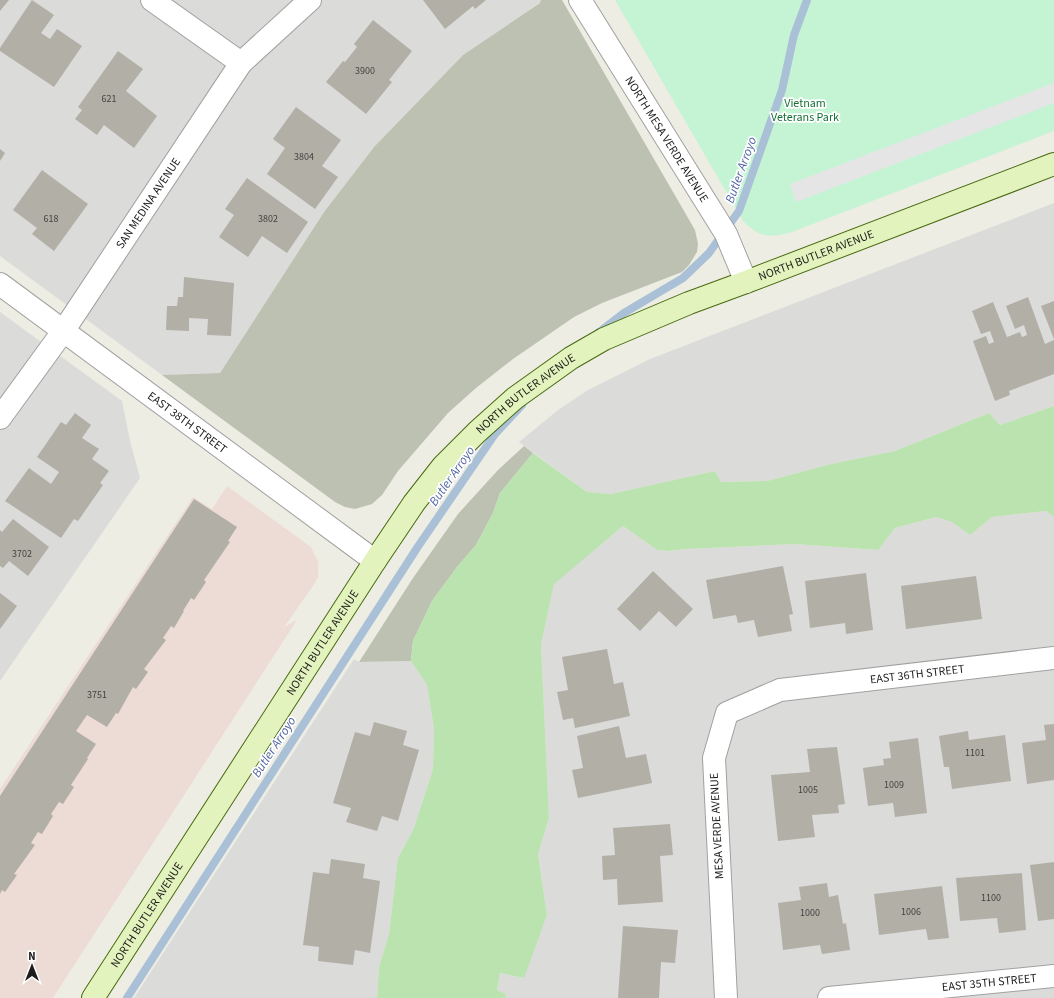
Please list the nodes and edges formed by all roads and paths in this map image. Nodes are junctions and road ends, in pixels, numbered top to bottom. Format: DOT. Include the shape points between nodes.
graph roads {
  1 [pos="152,0"];
  2 [pos="310,0"];
  3 [pos="580,0"];
  4 [pos="241,63"];
  5 [pos="1054,164"];
  6 [pos="746,282"];
  7 [pos="0,284"];
  8 [pos="64,330"];
  9 [pos="0,418"];
  10 [pos="375,561"];
  11 [pos="1054,658"];
  12 [pos="780,690"];
  13 [pos="1054,976"];
  14 [pos="93,998"];
  15 [pos="726,998"];
  16 [pos="829,998"];
  1 -- 4 [label="street"];
  2 -- 4 [label="street, SAN MEDINA AVENUE"];
  3 -- 6 [label="street, NORTH MESA VERDE AVENUE" via="726,234"];
  4 -- 8 [label="street, SAN MEDINA AVENUE"];
  5 -- 6 [label="main road, NORTH BUTLER AVENUE"];
  6 -- 10 [label="main road, NORTH BUTLER AVENUE" via="604,338 515,398 443,466 414,503"];
  7 -- 8 [label="street, EAST 38TH STREET"];
  8 -- 9 [label="street, SAN MEDINA AVENUE"];
  8 -- 10 [label="street, EAST 38TH STREET"];
  10 -- 14 [label="main road, NORTH BUTLER AVENUE"];
  11 -- 12 [label="street, EAST 36TH STREET"];
  12 -- 15 [label="street, MESA VERDE AVENUE" via="726,713 714,758"];
  13 -- 16 [label="street, EAST 35TH STREET"];
}
